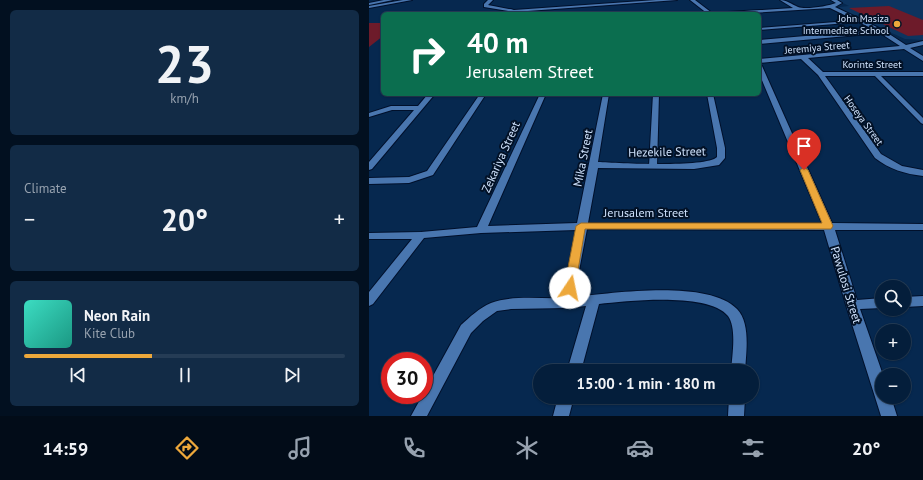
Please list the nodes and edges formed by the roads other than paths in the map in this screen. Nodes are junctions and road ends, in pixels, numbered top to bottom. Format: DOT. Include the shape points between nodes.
graph roads {
  1 [pos="391,0"];
  2 [pos="410,0"];
  3 [pos="491,0"];
  4 [pos="675,0"];
  5 [pos="691,0"];
  6 [pos="782,0"];
  7 [pos="833,0"];
  8 [pos="369,5"];
  9 [pos="831,7"];
  10 [pos="799,8"];
  11 [pos="511,10"];
  12 [pos="543,11"];
  13 [pos="508,12"];
  14 [pos="708,12"];
  15 [pos="740,12"];
  16 [pos="860,21"];
  17 [pos="761,29"];
  18 [pos="881,32"];
  19 [pos="761,42"];
  20 [pos="923,43"];
  21 [pos="905,47"];
  22 [pos="803,57"];
  23 [pos="923,59"];
  24 [pos="761,60"];
  25 [pos="761,71"];
  26 [pos="821,74"];
  27 [pos="876,74"];
  28 [pos="923,74"];
  29 [pos="430,96"];
  30 [pos="482,96"];
  31 [pos="542,96"];
  32 [pos="606,96"];
  33 [pos="656,96"];
  34 [pos="710,96"];
  35 [pos="420,108"];
  36 [pos="369,115"];
  37 [pos="923,122"];
  38 [pos="595,164"];
  39 [pos="653,166"];
  40 [pos="369,167"];
  41 [pos="923,173"];
  42 [pos="371,183"];
  43 [pos="581,226"];
  44 [pos="828,226"];
  45 [pos="923,227"];
  46 [pos="481,230"];
  47 [pos="421,235"];
  48 [pos="369,236"];
  49 [pos="595,300"];
  50 [pos="369,301"];
  51 [pos="923,301"];
  52 [pos="911,302"];
  53 [pos="567,303"];
  54 [pos="875,303"];
  55 [pos="852,304"];
  56 [pos="576,364"];
  57 [pos="738,364"];
  58 [pos="875,375"];
  59 [pos="564,404"];
  60 [pos="737,404"];
  61 [pos="885,404"];
  62 [pos="419,416"];
  63 [pos="561,416"];
  64 [pos="736,416"];
  65 [pos="889,416"];
  1 -- 8 [label="street"];
  2 -- 8 [label="lane"];
  3 -- 11 [label="street" via="486,6"];
  4 -- 12 [label="street"];
  5 -- 14 [label="street"];
  6 -- 10 [label="street"];
  7 -- 9 [label="street" via="840,3"];
  9 -- 10 [label="street"];
  9 -- 16 [label="street"];
  10 -- 15 [label="street"];
  11 -- 12 [label="street"];
  11 -- 13 [label="lane"];
  16 -- 17 [label="lane"];
  16 -- 18 [label="street"];
  18 -- 19 [label="street"];
  18 -- 21 [label="street"];
  20 -- 21 [label="street, Jeremiya Street"];
  21 -- 22 [label="street, Jeremiya Street"];
  21 -- 23 [label="street"];
  22 -- 24 [label="street, Jeremiya Street"];
  22 -- 26 [label="street, Hoseya Street"];
  25 -- 44 [label="street, Pawulosi Street"];
  26 -- 27 [label="street, Korinte Street"];
  26 -- 41 [label="street, Hoseya Street" via="883,161 902,170"];
  27 -- 28 [label="street, Korinte Street"];
  27 -- 37 [label="lane"];
  29 -- 35 [label="street"];
  30 -- 42 [label="street" via="430,173 424,177"];
  31 -- 46 [label="street, Zekariya Street"];
  32 -- 38 [label="street, Mika Street"];
  33 -- 39 [label="lane"];
  34 -- 39 [label="street, Hezekile Street" via="721,148 721,158 717,163"];
  35 -- 36 [label="street" via="391,108"];
  35 -- 40 [label="street"];
  38 -- 39 [label="street, Hezekile Street"];
  38 -- 43 [label="street, Mika Street"];
  43 -- 44 [label="street, Jerusalem Street"];
  43 -- 46 [label="street, Jerusalem Street"];
  43 -- 53 [label="street, Mika Street"];
  44 -- 45 [label="street, Jerusalem Street"];
  44 -- 55 [label="street, Pawulosi Street"];
  46 -- 47 [label="street, Jerusalem Street"];
  47 -- 48 [label="street, Jerusalem Street"];
  47 -- 50 [label="street"];
  49 -- 53 [label="street"];
  49 -- 56 [label="street"];
  49 -- 57 [label="street" via="658,294 717,302 733,313 738,324"];
  51 -- 52 [label="street"];
  53 -- 62 [label="street" via="511,304 495,307 478,317 466,329"];
  54 -- 55 [label="street"];
  55 -- 58 [label="street, Pawulosi Street"];
  59 -- 63 [label="street"];
  60 -- 64 [label="street"];
  61 -- 65 [label="street, Pawulosi Street"];
}
